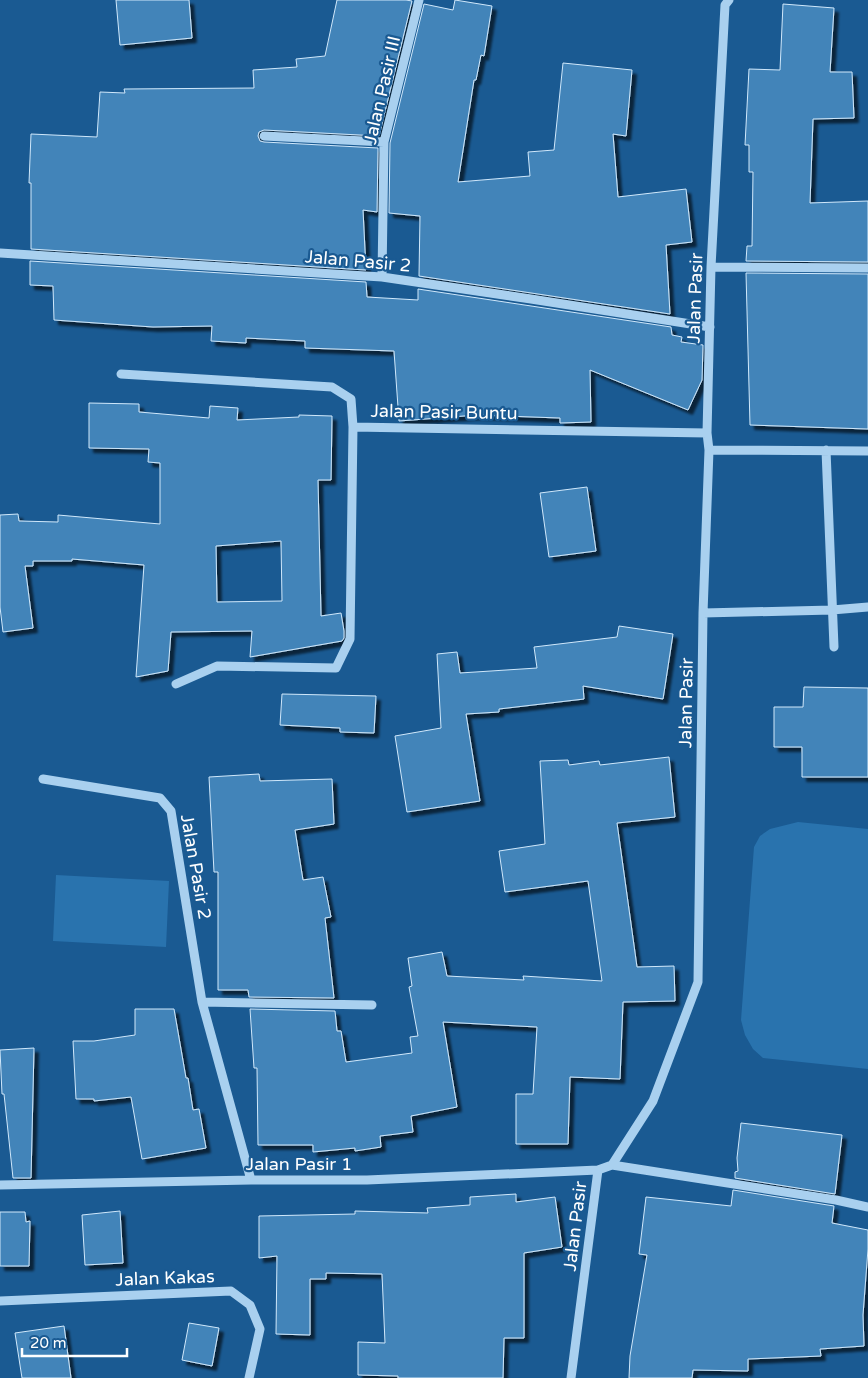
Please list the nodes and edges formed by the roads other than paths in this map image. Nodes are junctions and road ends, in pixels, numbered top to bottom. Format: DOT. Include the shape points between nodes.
graph roads {
  1 [pos="419,0"];
  2 [pos="724,2"];
  3 [pos="264,136"];
  4 [pos="384,142"];
  5 [pos="0,253"];
  6 [pos="711,267"];
  7 [pos="868,268"];
  8 [pos="382,277"];
  9 [pos="710,328"];
  10 [pos="121,374"];
  11 [pos="353,427"];
  12 [pos="707,433"];
  13 [pos="709,450"];
  14 [pos="826,450"];
  15 [pos="868,451"];
  16 [pos="868,607"];
  17 [pos="832,610"];
  18 [pos="703,613"];
  19 [pos="834,647"];
  20 [pos="176,684"];
  21 [pos="44,779"];
  22 [pos="202,1002"];
  23 [pos="372,1005"];
  24 [pos="612,1165"];
  25 [pos="598,1170"];
  26 [pos="251,1180"];
  27 [pos="0,1185"];
  28 [pos="868,1207"];
  29 [pos="0,1301"];
  30 [pos="249,1378"];
  31 [pos="572,1378"];
  1 -- 4 [label="street, Jalan Pasir III"];
  2 -- 6 [label="street, Jalan Pasir"];
  3 -- 4 [label="street"];
  4 -- 8 [label="street, Jalan Pasir III"];
  5 -- 8 [label="street, Jalan Pasir 2"];
  6 -- 7 [label="street"];
  6 -- 9 [label="street, Jalan Pasir"];
  8 -- 9 [label="street, Jalan Pasir 2"];
  9 -- 12 [label="street, Jalan Pasir"];
  10 -- 11 [label="street, Jalan Pasir Buntu" via="332,387 351,399"];
  11 -- 12 [label="street, Jalan Pasir Buntu"];
  11 -- 20 [label="street" via="350,639 336,668 217,666"];
  12 -- 13 [label="street, Jalan Pasir"];
  13 -- 14 [label="street"];
  13 -- 18 [label="street, Jalan Pasir"];
  14 -- 15 [label="street"];
  14 -- 17 [label="street"];
  16 -- 17 [label="street"];
  17 -- 18 [label="street"];
  17 -- 19 [label="street"];
  18 -- 24 [label="street, Jalan Pasir" via="698,982 653,1100"];
  21 -- 22 [label="street, Jalan Pasir 2" via="160,798 171,810"];
  22 -- 23 [label="street"];
  22 -- 26 [label="street, Jalan Pasir 2"];
  24 -- 25 [label="street, Jalan Pasir"];
  24 -- 28 [label="street"];
  25 -- 26 [label="street, Jalan Pasir 1" via="367,1180"];
  25 -- 31 [label="street, Jalan Pasir"];
  26 -- 27 [label="street, Jalan Pasir 1"];
  29 -- 30 [label="street, Jalan Kakas" via="232,1292 250,1305 260,1329"];
}
